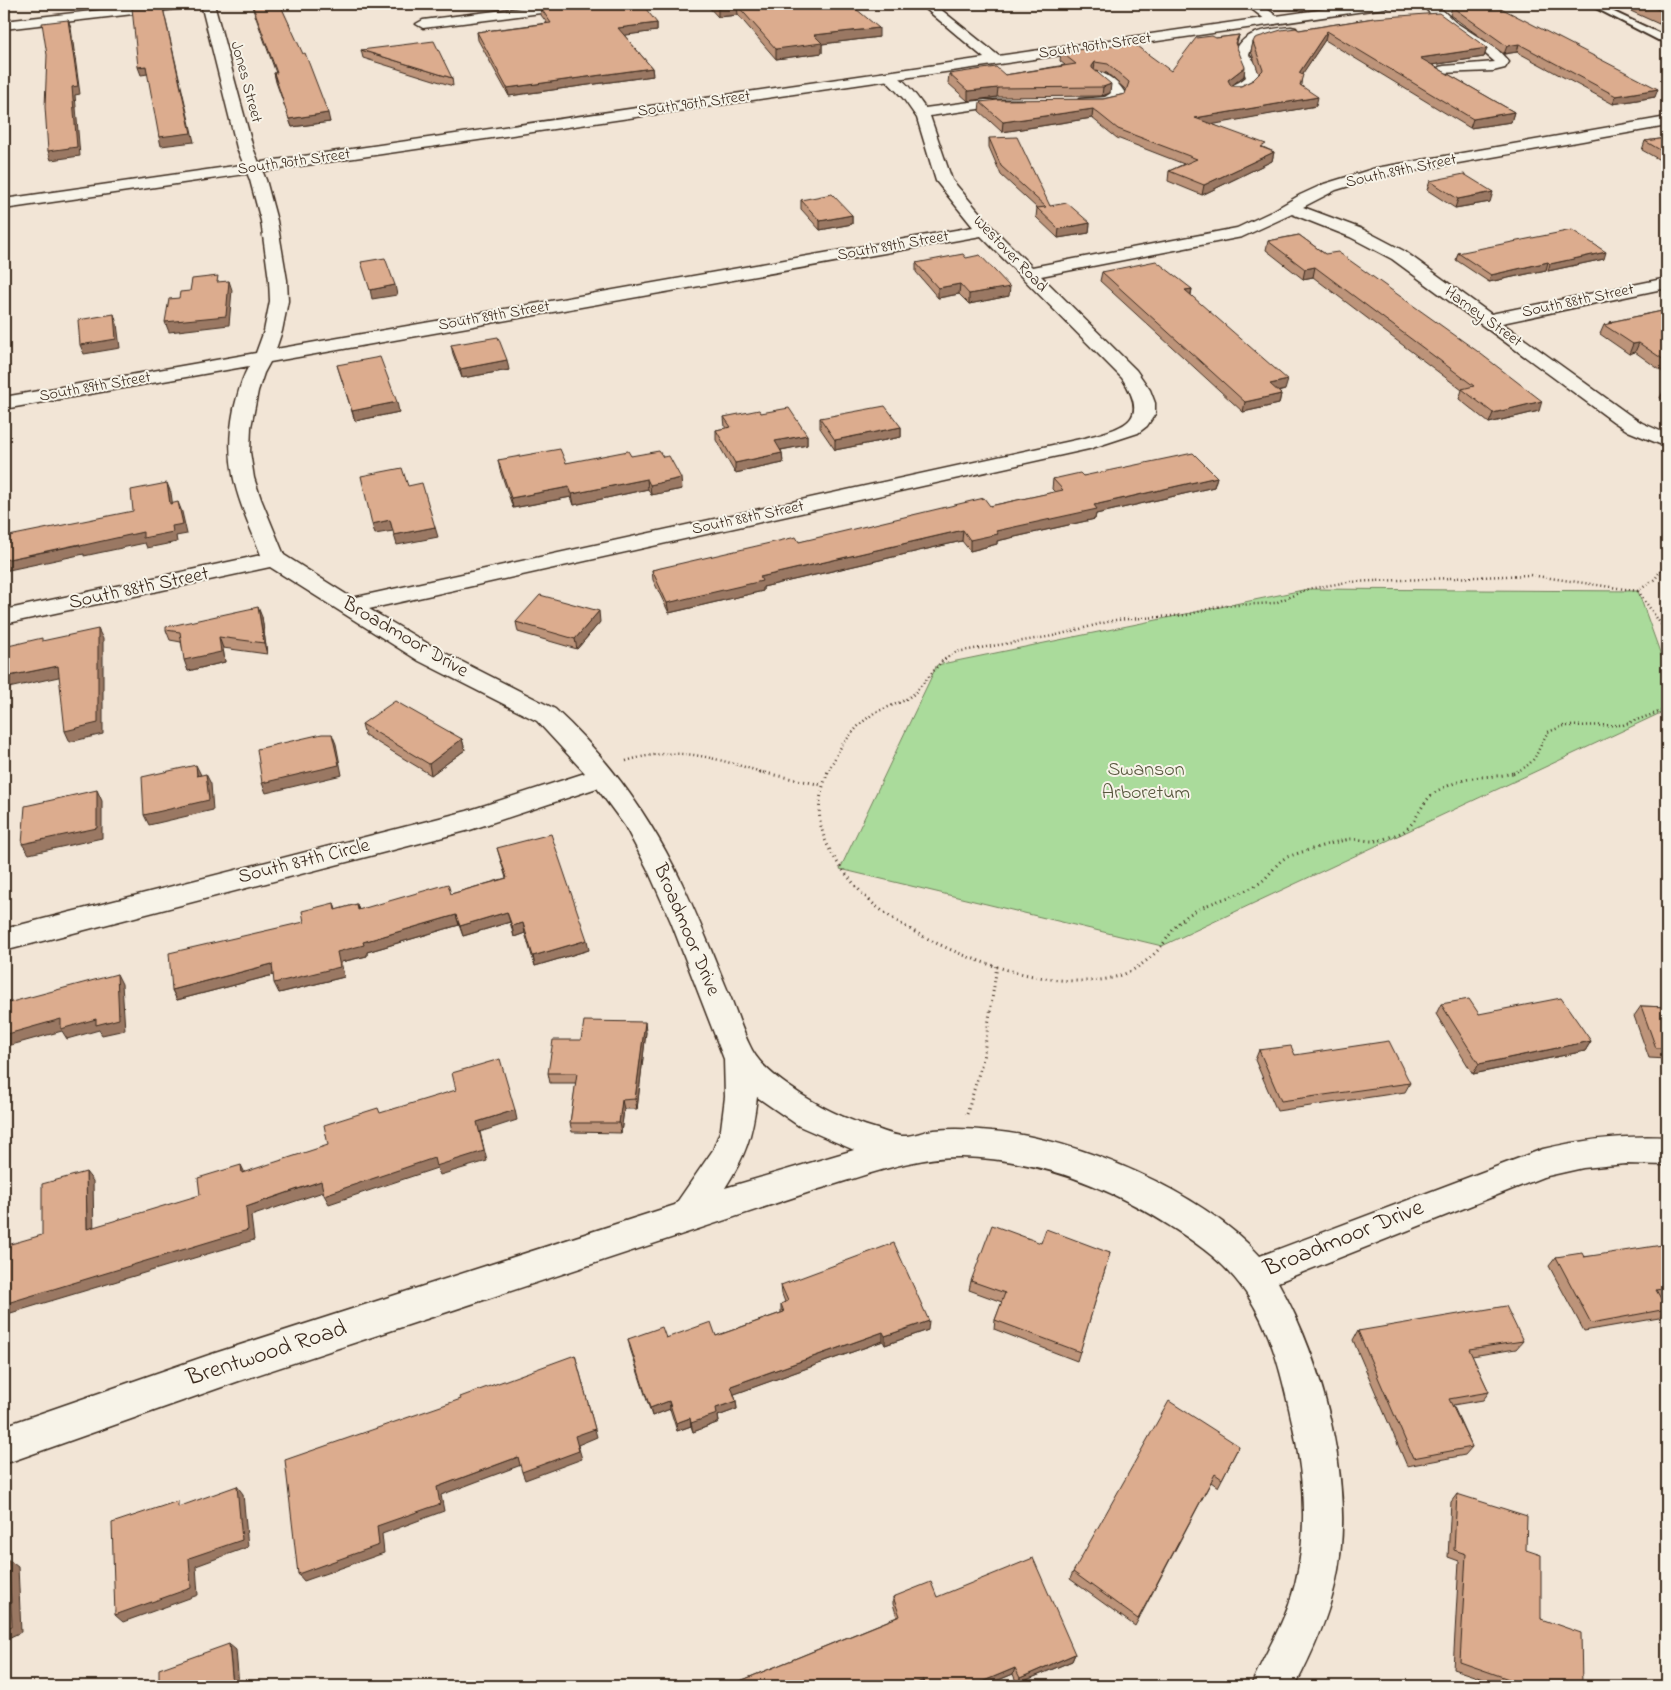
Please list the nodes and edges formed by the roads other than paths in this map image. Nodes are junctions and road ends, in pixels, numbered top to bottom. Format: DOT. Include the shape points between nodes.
graph roads {
  1 [pos="185,4"];
  2 [pos="207,4"];
  3 [pos="580,4"];
  4 [pos="926,4"];
  5 [pos="1252,4"];
  6 [pos="1385,4"];
  7 [pos="1427,4"];
  8 [pos="1592,4"];
  9 [pos="1441,16"];
  10 [pos="1423,18"];
  11 [pos="1276,20"];
  12 [pos="423,24"];
  13 [pos="4,25"];
  14 [pos="1308,29"];
  15 [pos="1667,39"];
  16 [pos="995,60"];
  17 [pos="1444,70"];
  18 [pos="889,76"];
  19 [pos="1100,76"];
  20 [pos="1235,90"];
  21 [pos="1073,102"];
  22 [pos="1034,103"];
  23 [pos="919,110"];
  24 [pos="1667,121"];
  25 [pos="253,168"];
  26 [pos="4,204"];
  27 [pos="1291,208"];
  28 [pos="985,230"];
  29 [pos="1027,273"];
  30 [pos="1667,283"];
  31 [pos="1488,320"];
  32 [pos="264,356"];
  33 [pos="4,403"];
  34 [pos="1142,420"];
  35 [pos="1667,441"];
  36 [pos="274,559"];
  37 [pos="350,606"];
  38 [pos="4,618"];
  39 [pos="603,777"];
  40 [pos="4,940"];
  41 [pos="740,1059"];
  42 [pos="901,1151"];
  43 [pos="1667,1151"];
  44 [pos="687,1216"];
  45 [pos="532,1268"];
  46 [pos="1254,1275"];
  47 [pos="4,1444"];
  48 [pos="1272,1686"];
  1 -- 13 [label="street"];
  2 -- 25 [label="street, Jones Street"];
  3 -- 12 [label="street"];
  4 -- 16 [label="street"];
  5 -- 11 [label="street"];
  6 -- 11 [label="street, South 90th Street"];
  7 -- 9 [label="street"];
  8 -- 15 [label="lane"];
  9 -- 10 [label="street"];
  9 -- 17 [label="street" via="1502,62 1493,67"];
  11 -- 16 [label="street, South 90th Street"];
  14 -- 20 [label="street" via="1247,42 1242,55 1248,62 1252,78"];
  16 -- 18 [label="street, South 90th Street"];
  18 -- 23 [label="street, Westover Road"];
  18 -- 25 [label="street, South 90th Street"];
  19 -- 21 [label="street" via="1119,92 1118,98 1102,102"];
  22 -- 23 [label="street"];
  23 -- 28 [label="street, Westover Road" via="944,181"];
  24 -- 27 [label="street, South 89th Street" via="1376,173 1330,187"];
  25 -- 26 [label="street, South 90th Street"];
  25 -- 32 [label="street" via="269,222 278,280 279,301"];
  27 -- 29 [label="street, South 89th Street" via="1258,226 1224,237"];
  27 -- 31 [label="street, Harney Street" via="1378,243"];
  28 -- 29 [label="street, Westover Road"];
  28 -- 32 [label="street, South 89th Street"];
  29 -- 34 [label="street, Westover Road" via="1139,386 1146,409"];
  30 -- 31 [label="street, South 88th Street"];
  31 -- 35 [label="street, Harney Street" via="1621,418"];
  32 -- 33 [label="street, South 89th Street"];
  32 -- 36 [label="street" via="248,391 240,452 243,478"];
  34 -- 37 [label="street, South 88th Street" via="1123,434 1089,443"];
  36 -- 37 [label="street, Broadmoor Drive"];
  36 -- 38 [label="street, South 88th Street"];
  37 -- 39 [label="street, Broadmoor Drive" via="428,655 546,715"];
  39 -- 40 [label="street, South 87th Circle" via="470,820"];
  39 -- 41 [label="street, Broadmoor Drive" via="636,822 661,868"];
  41 -- 42 [label="street, Broadmoor Drive" via="764,1084 825,1124 863,1141"];
  41 -- 44 [label="street, Broadmoor Drive" via="741,1097 737,1129 723,1162"];
  42 -- 44 [label="street, Broadmoor Drive" via="787,1183"];
  42 -- 46 [label="street, Broadmoor Drive" via="922,1145 959,1142 1008,1146 1040,1151 1103,1172 1162,1202 1226,1244"];
  43 -- 46 [label="street, Broadmoor Drive" via="1584,1154 1544,1163"];
  44 -- 45 [label="street, Broadmoor Drive"];
  45 -- 47 [label="street, Brentwood Road" via="236,1364"];
  46 -- 48 [label="street" via="1274,1308 1294,1353 1314,1431 1323,1483 1323,1541 1315,1588 1287,1662"];
}
